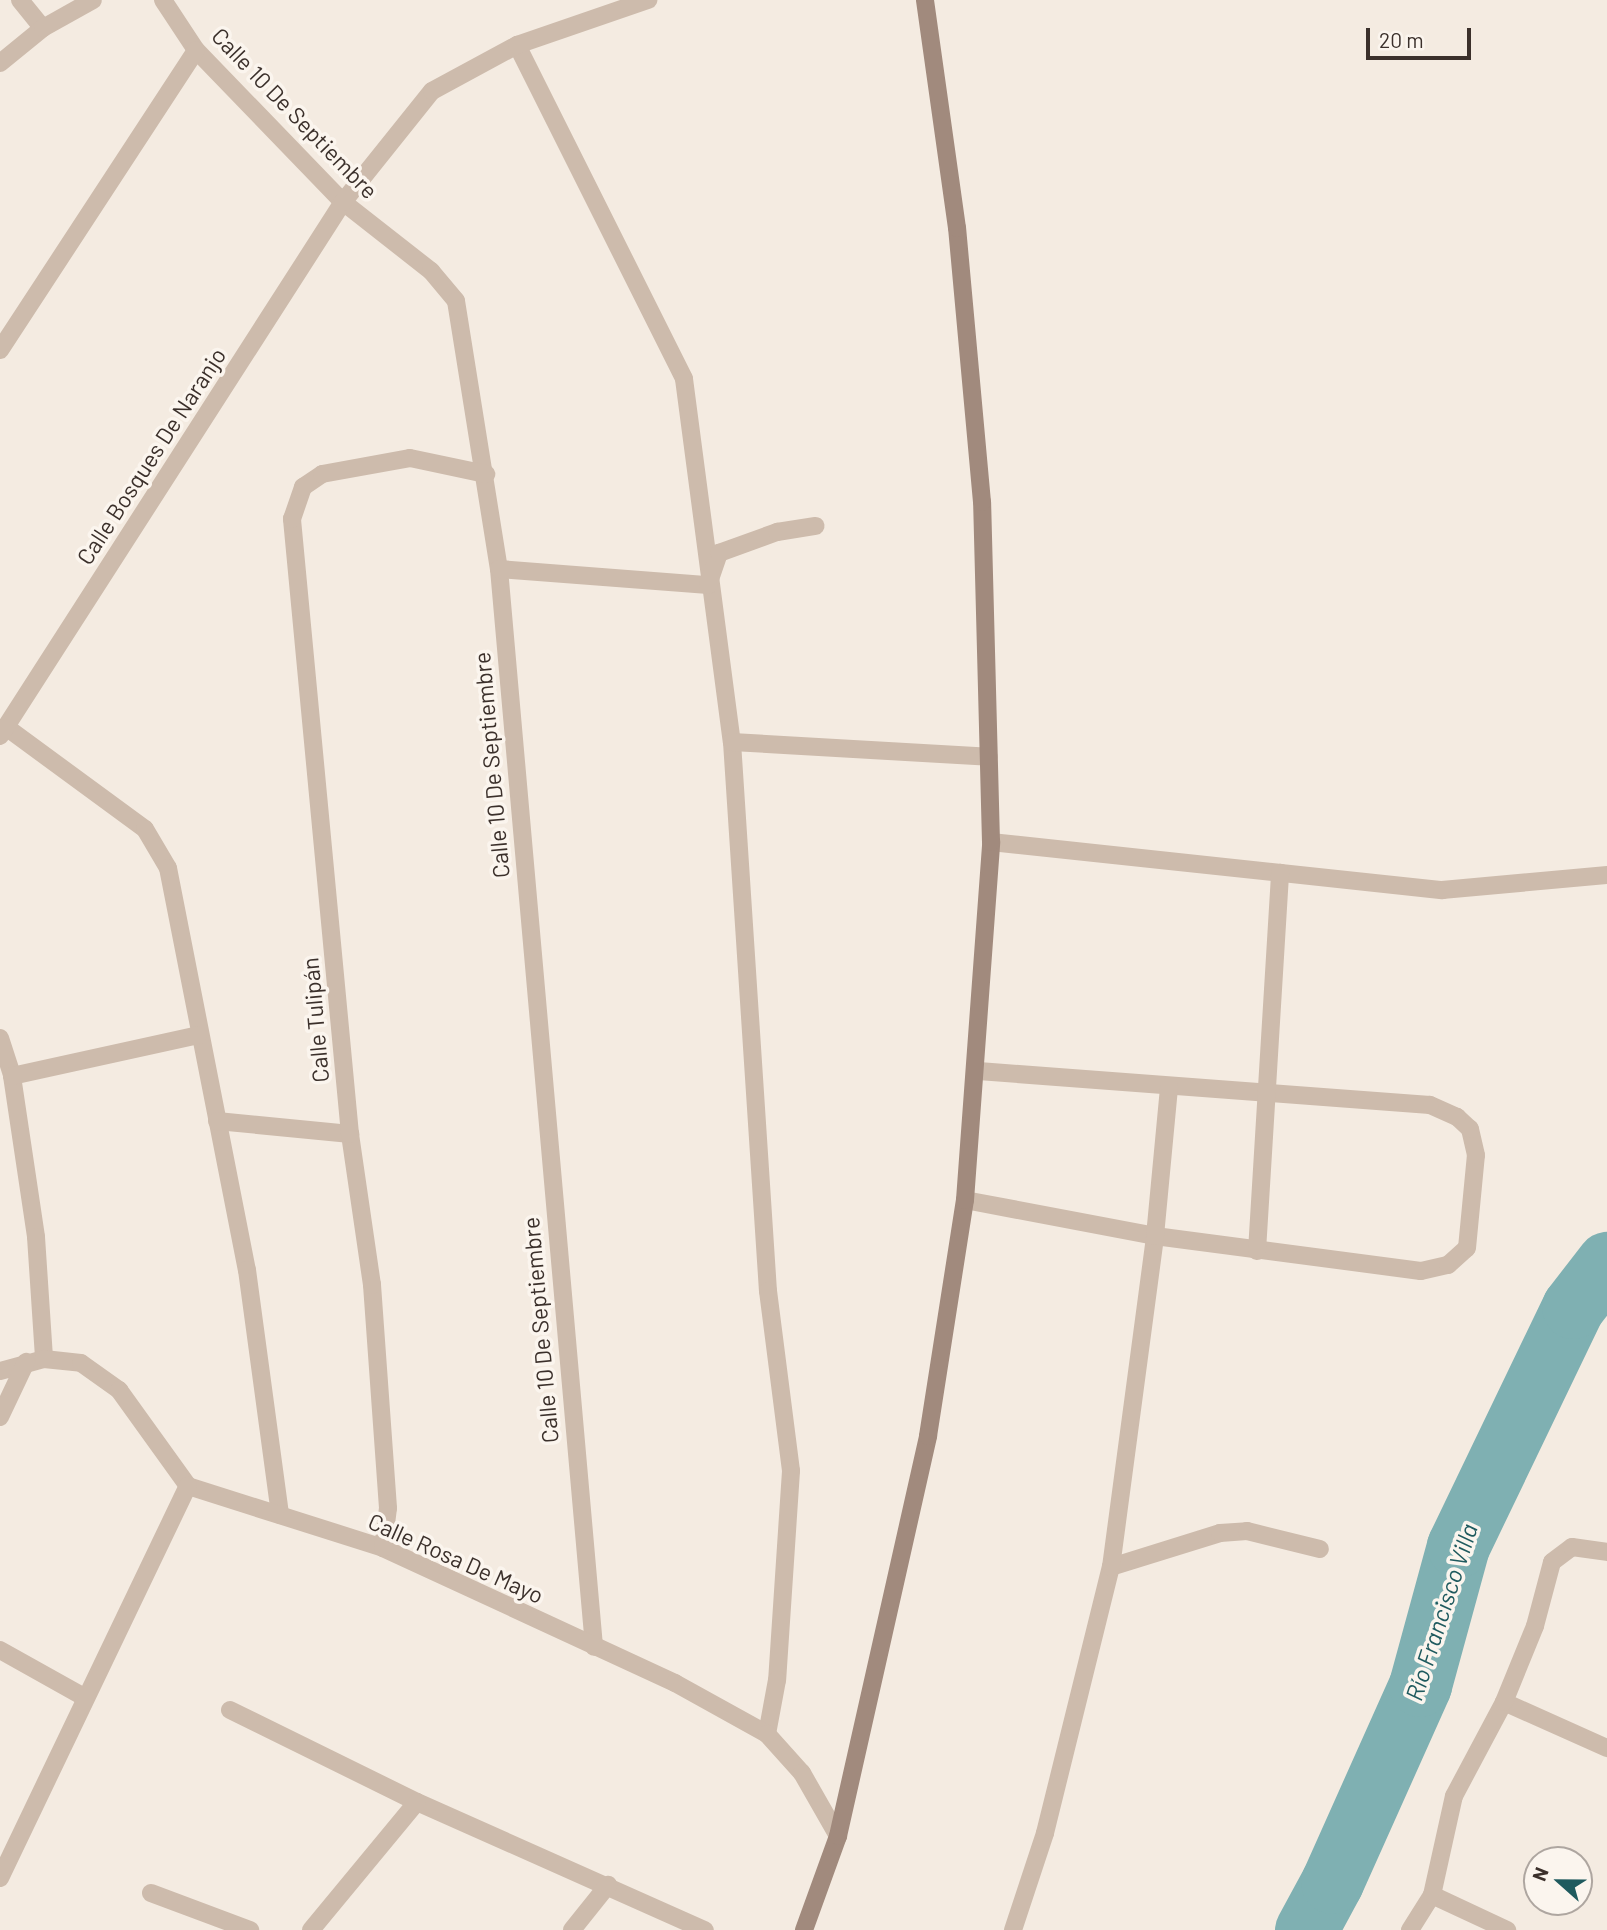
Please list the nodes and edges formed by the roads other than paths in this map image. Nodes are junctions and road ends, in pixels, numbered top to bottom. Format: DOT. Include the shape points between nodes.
graph roads {
  1 [pos="20,0"];
  2 [pos="93,0"];
  3 [pos="163,0"];
  4 [pos="648,0"];
  5 [pos="925,0"];
  6 [pos="43,29"];
  7 [pos="517,45"];
  8 [pos="196,50"];
  9 [pos="0,63"];
  10 [pos="343,202"];
  11 [pos="0,350"];
  12 [pos="486,474"];
  13 [pos="816,526"];
  14 [pos="499,569"];
  15 [pos="708,585"];
  16 [pos="3,732"];
  17 [pos="732,743"];
  18 [pos="989,757"];
  19 [pos="991,842"];
  20 [pos="1280,873"];
  21 [pos="1607,875"];
  22 [pos="198,1035"];
  23 [pos="0,1038"];
  24 [pos="975,1071"];
  25 [pos="12,1076"];
  26 [pos="1169,1087"];
  27 [pos="1264,1091"];
  28 [pos="217,1121"];
  29 [pos="350,1134"];
  30 [pos="965,1200"];
  31 [pos="1155,1236"];
  32 [pos="1257,1251"];
  33 [pos="44,1359"];
  34 [pos="26,1362"];
  35 [pos="0,1371"];
  36 [pos="0,1417"];
  37 [pos="188,1486"];
  38 [pos="280,1516"];
  39 [pos="383,1548"];
  40 [pos="1320,1549"];
  41 [pos="1607,1552"];
  42 [pos="1111,1567"];
  43 [pos="594,1647"];
  44 [pos="0,1650"];
  45 [pos="85,1697"];
  46 [pos="1504,1702"];
  47 [pos="230,1710"];
  48 [pos="766,1734"];
  49 [pos="1607,1748"];
  50 [pos="417,1802"];
  51 [pos="838,1836"];
  52 [pos="0,1878"];
  53 [pos="608,1885"];
  54 [pos="151,1893"];
  55 [pos="1432,1895"];
  56 [pos="250,1930"];
  57 [pos="311,1930"];
  58 [pos="572,1930"];
  59 [pos="705,1930"];
  60 [pos="804,1930"];
  61 [pos="1013,1930"];
  62 [pos="1410,1930"];
  63 [pos="1507,1930"];
  1 -- 6 [label="street"];
  2 -- 6 [label="street"];
  3 -- 8 [label="street, Calle 10 De Septiembre"];
  4 -- 7 [label="street, Calle Bosques De Naranjo"];
  5 -- 18 [label="main road" via="957,228 982,502"];
  6 -- 9 [label="street"];
  7 -- 10 [label="street, Calle Bosques De Naranjo" via="432,91"];
  7 -- 15 [label="street" via="684,379"];
  8 -- 10 [label="street, Calle 10 De Septiembre"];
  8 -- 11 [label="street"];
  10 -- 12 [label="street, Calle 10 De Septiembre" via="431,271 456,301"];
  10 -- 16 [label="street, Calle Bosques De Naranjo"];
  12 -- 14 [label="street, Calle 10 De Septiembre"];
  12 -- 29 [label="street, Calle Tulipán" via="410,458 322,474 303,487 292,519"];
  13 -- 15 [label="street" via="777,532 719,553"];
  14 -- 15 [label="street"];
  14 -- 43 [label="street, Calle 10 De Septiembre"];
  15 -- 17 [label="street"];
  16 -- 22 [label="street" via="145,830 168,868"];
  17 -- 18 [label="street"];
  17 -- 48 [label="street" via="768,1291 791,1471 777,1680"];
  18 -- 19 [label="main road"];
  19 -- 20 [label="street"];
  19 -- 24 [label="main road"];
  20 -- 21 [label="street" via="1442,890"];
  20 -- 27 [label="street"];
  22 -- 25 [label="street"];
  22 -- 28 [label="street"];
  23 -- 25 [label="street"];
  24 -- 26 [label="street"];
  24 -- 30 [label="main road"];
  25 -- 33 [label="street" via="36,1237"];
  26 -- 27 [label="street"];
  26 -- 31 [label="street"];
  27 -- 32 [label="street"];
  27 -- 32 [label="street" via="1430,1105 1457,1117 1470,1129 1476,1155 1467,1248 1448,1265 1421,1270"];
  28 -- 29 [label="street"];
  28 -- 38 [label="street" via="247,1270"];
  29 -- 39 [label="street, Calle Tulipán" via="372,1285 388,1508"];
  30 -- 31 [label="street"];
  30 -- 51 [label="main road" via="928,1436"];
  31 -- 32 [label="street"];
  31 -- 42 [label="street"];
  33 -- 34 [label="street"];
  33 -- 37 [label="street" via="81,1363 119,1390"];
  34 -- 35 [label="street"];
  34 -- 36 [label="street"];
  37 -- 38 [label="street, Calle Rosa De Mayo"];
  37 -- 45 [label="street"];
  38 -- 39 [label="street, Calle Rosa De Mayo"];
  39 -- 43 [label="street, Calle Rosa De Mayo"];
  40 -- 42 [label="street" via="1247,1531 1220,1534"];
  41 -- 46 [label="street" via="1572,1547 1552,1562 1535,1626"];
  42 -- 61 [label="street" via="1045,1833"];
  43 -- 48 [label="street, Calle Rosa De Mayo" via="674,1683"];
  44 -- 45 [label="street"];
  45 -- 52 [label="street"];
  46 -- 49 [label="street"];
  46 -- 55 [label="street" via="1454,1796"];
  47 -- 50 [label="street"];
  48 -- 51 [label="street, Calle Rosa De Mayo" via="802,1773"];
  50 -- 53 [label="street"];
  50 -- 57 [label="street"];
  51 -- 60 [label="main road"];
  53 -- 58 [label="street"];
  53 -- 59 [label="street"];
  54 -- 56 [label="street"];
  55 -- 62 [label="street"];
  55 -- 63 [label="street"];
}
